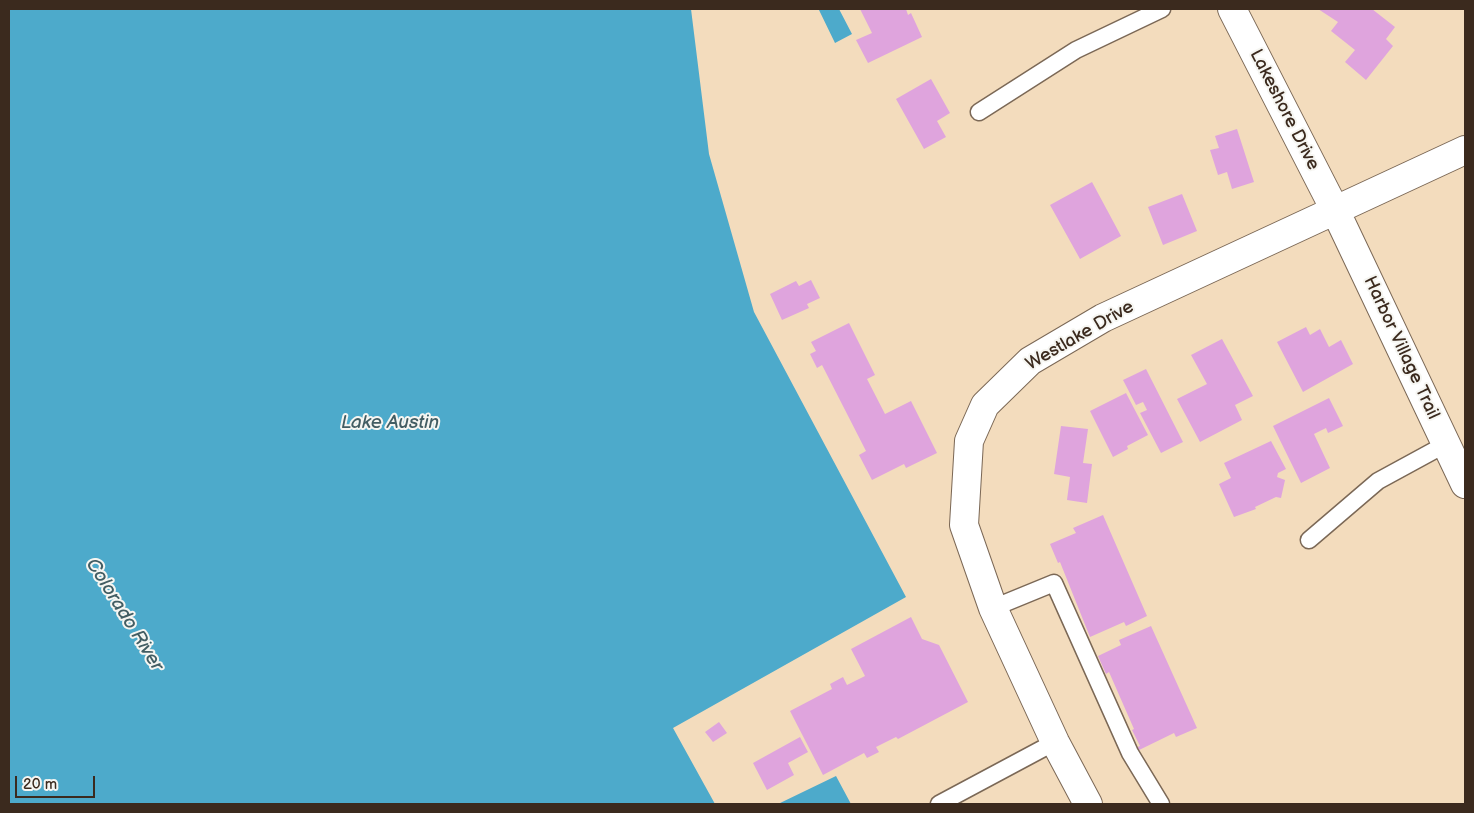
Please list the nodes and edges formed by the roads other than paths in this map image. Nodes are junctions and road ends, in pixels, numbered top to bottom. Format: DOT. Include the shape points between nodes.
graph roads {
  1 [pos="1162,9"];
  2 [pos="1232,9"];
  3 [pos="979,112"];
  4 [pos="1465,150"];
  5 [pos="1336,212"];
  6 [pos="1446,444"];
  7 [pos="1465,484"];
  8 [pos="1309,540"];
  9 [pos="993,608"];
  10 [pos="1055,742"];
  11 [pos="1081,802"];
  12 [pos="939,804"];
  13 [pos="1161,804"];
  1 -- 3 [label="lane" via="1076,50"];
  2 -- 5 [label="street, Lakeshore Drive"];
  4 -- 5 [label="street, Westlake Drive"];
  5 -- 6 [label="street, Harbor Village Trail"];
  5 -- 9 [label="street, Westlake Drive" via="1103,318 1030,361 985,404 969,441 964,524"];
  6 -- 7 [label="street, Harbor Village Trail"];
  6 -- 8 [label="lane" via="1378,481"];
  9 -- 10 [label="street, Westlake Drive"];
  9 -- 13 [label="lane" via="1054,583 1130,754"];
  10 -- 11 [label="street, Westlake Drive"];
  10 -- 12 [label="lane"];
}
